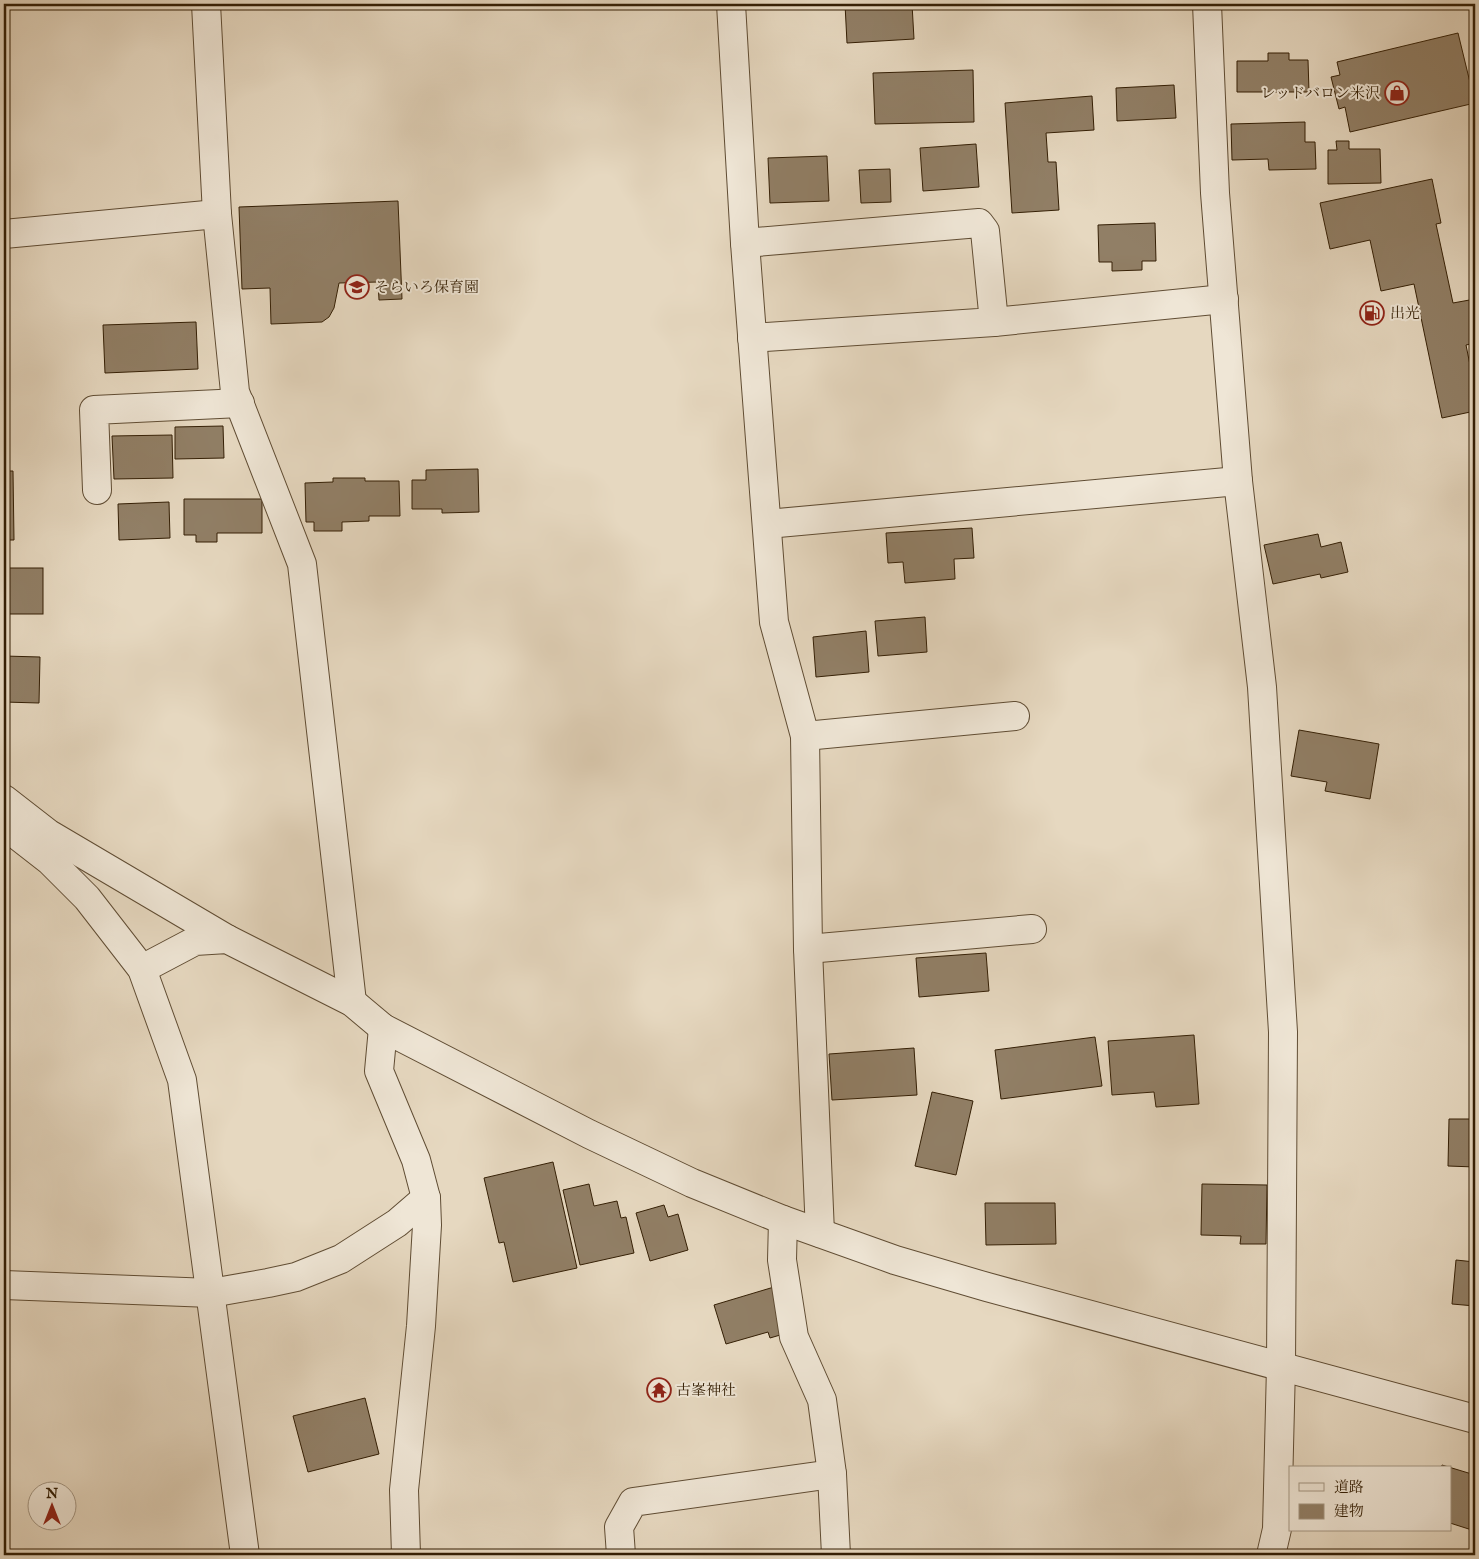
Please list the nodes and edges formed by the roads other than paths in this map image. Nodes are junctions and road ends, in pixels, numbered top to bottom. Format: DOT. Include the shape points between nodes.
graph roads {
  1 [pos="206,4"];
  2 [pos="731,4"];
  3 [pos="1207,4"];
  4 [pos="217,214"];
  5 [pos="4,234"];
  6 [pos="745,243"];
  7 [pos="1224,299"];
  8 [pos="994,322"];
  9 [pos="752,338"];
  10 [pos="240,403"];
  11 [pos="1238,481"];
  12 [pos="97,490"];
  13 [pos="767,524"];
  14 [pos="1015,716"];
  15 [pos="805,736"];
  16 [pos="4,799"];
  17 [pos="4,825"];
  18 [pos="1032,930"];
  19 [pos="227,939"];
  20 [pos="808,949"];
  21 [pos="142,969"];
  22 [pos="352,1002"];
  23 [pos="383,1028"];
  24 [pos="426,1198"];
  25 [pos="783,1220"];
  26 [pos="820,1232"];
  27 [pos="4,1285"];
  28 [pos="211,1292"];
  29 [pos="1281,1366"];
  30 [pos="1475,1419"];
  31 [pos="832,1474"];
  32 [pos="244,1555"];
  33 [pos="406,1555"];
  34 [pos="621,1555"];
  35 [pos="836,1555"];
  36 [pos="1271,1555"];
  1 -- 4 [label="street"];
  2 -- 6 [label="street"];
  3 -- 7 [label="street"];
  4 -- 5 [label="street"];
  4 -- 10 [label="street" via="235,392"];
  6 -- 8 [label="street" via="978,223 985,231"];
  6 -- 9 [label="street"];
  7 -- 8 [label="street"];
  7 -- 11 [label="street"];
  8 -- 9 [label="street"];
  9 -- 13 [label="street"];
  10 -- 12 [label="street" via="94,410"];
  10 -- 22 [label="street" via="302,564"];
  11 -- 13 [label="street"];
  11 -- 29 [label="street" via="1262,687 1283,1032"];
  13 -- 15 [label="street" via="774,622"];
  14 -- 15 [label="street"];
  15 -- 20 [label="street"];
  16 -- 19 [label="street" via="49,834"];
  17 -- 21 [label="street" via="50,861 87,898"];
  18 -- 20 [label="street"];
  19 -- 21 [label="street" via="195,941"];
  19 -- 22 [label="street"];
  20 -- 26 [label="street"];
  21 -- 28 [label="street" via="182,1080"];
  22 -- 23 [label="street"];
  23 -- 24 [label="street" via="379,1071 416,1160"];
  23 -- 25 [label="street" via="589,1134 692,1183"];
  24 -- 28 [label="street" via="397,1223 341,1259 296,1277"];
  24 -- 33 [label="street" via="421,1326 404,1490"];
  25 -- 26 [label="street"];
  25 -- 31 [label="street" via="782,1260 794,1337 822,1400"];
  26 -- 29 [label="street" via="895,1260 987,1287"];
  27 -- 28 [label="street"];
  28 -- 32 [label="street"];
  29 -- 30 [label="street"];
  29 -- 36 [label="street" via="1277,1530"];
  31 -- 34 [label="street" via="633,1502 618,1527"];
  31 -- 35 [label="street"];
}
